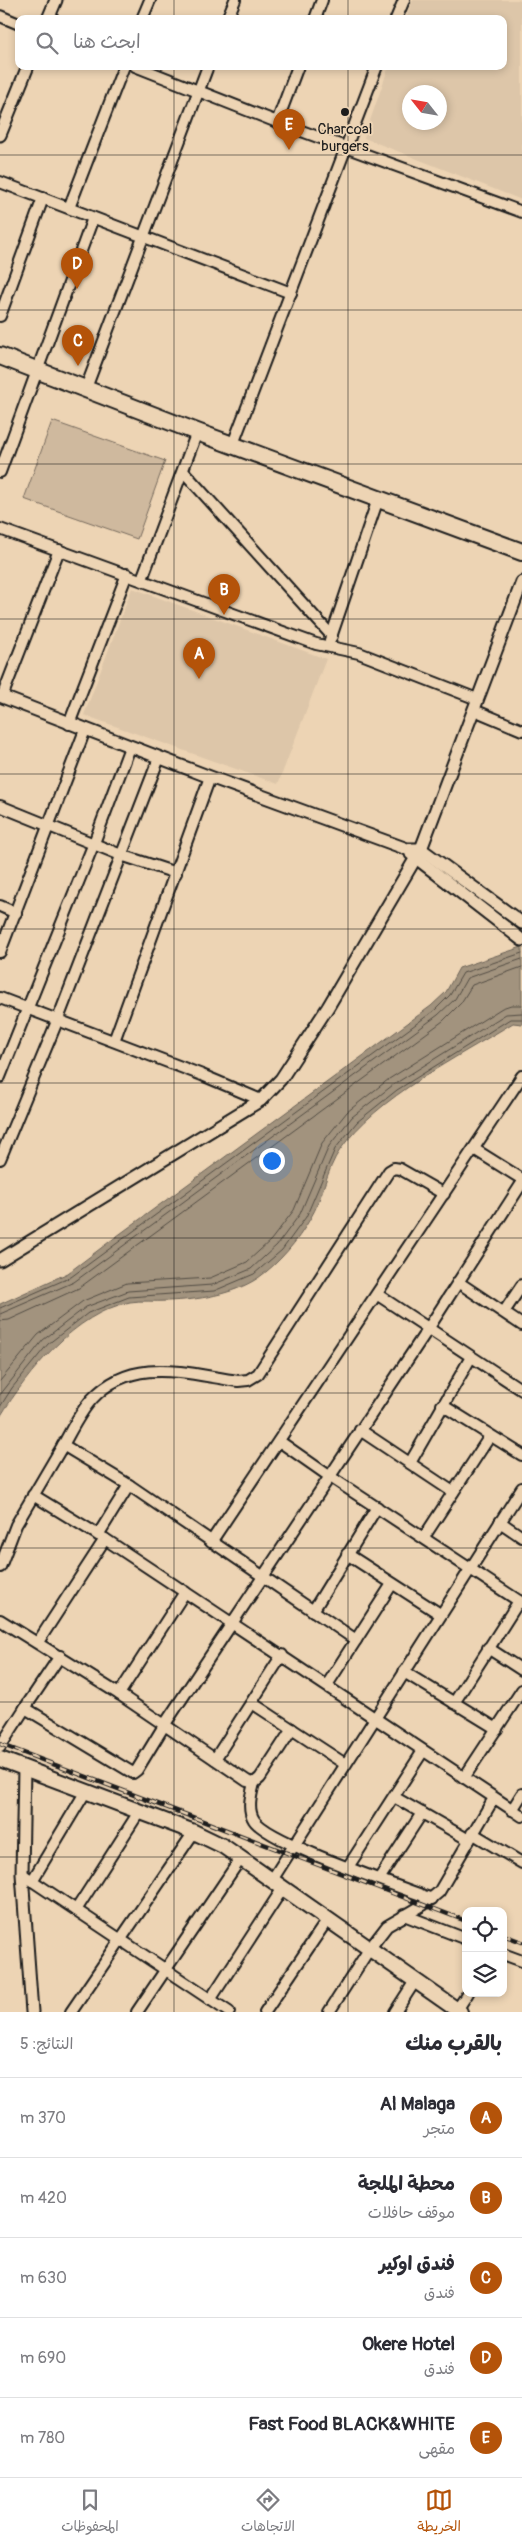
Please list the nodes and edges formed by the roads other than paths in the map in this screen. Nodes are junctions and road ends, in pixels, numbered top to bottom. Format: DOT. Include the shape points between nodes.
graph roads {
  1 [pos="56,0"];
  2 [pos="150,0"];
  3 [pos="235,0"];
  4 [pos="322,0"];
  5 [pos="404,0"];
  6 [pos="50,15"];
  7 [pos="144,15"];
  8 [pos="229,15"];
  9 [pos="316,15"];
  10 [pos="398,15"];
  11 [pos="0,16"];
  12 [pos="15,22"];
  13 [pos="26,70"];
  14 [pos="122,70"];
  15 [pos="145,70"];
  16 [pos="206,70"];
  17 [pos="296,70"];
  18 [pos="375,70"];
  19 [pos="198,91"];
  20 [pos="277,122"];
  21 [pos="0,135"];
  22 [pos="344,147"];
  23 [pos="0,182"];
  24 [pos="42,198"];
  25 [pos="69,208"];
  26 [pos="522,212"];
  27 [pos="93,218"];
  28 [pos="144,236"];
  29 [pos="291,293"];
  30 [pos="0,316"];
  31 [pos="0,356"];
  32 [pos="37,370"];
  33 [pos="86,388"];
  34 [pos="197,432"];
  35 [pos="233,444"];
  36 [pos="183,471"];
  37 [pos="0,472"];
  38 [pos="378,499"];
  39 [pos="0,529"];
  40 [pos="59,550"];
  41 [pos="522,552"];
  42 [pos="127,574"];
  43 [pos="142,580"];
  44 [pos="522,582"];
  45 [pos="332,636"];
  46 [pos="328,648"];
  47 [pos="1,696"];
  48 [pos="475,704"];
  49 [pos="69,724"];
  50 [pos="85,730"];
  51 [pos="522,730"];
  52 [pos="130,746"];
  53 [pos="158,758"];
  54 [pos="210,777"];
  55 [pos="0,806"];
  56 [pos="49,826"];
  57 [pos="94,844"];
  58 [pos="418,854"];
  59 [pos="121,855"];
  60 [pos="176,873"];
  61 [pos="0,906"];
  62 [pos="16,913"];
  63 [pos="522,924"];
  64 [pos="521,939"];
  65 [pos="0,952"];
  66 [pos="0,998"];
  67 [pos="28,1010"];
  68 [pos="58,1020"];
  69 [pos="114,1040"];
  70 [pos="0,1076"];
  71 [pos="522,1076"];
  72 [pos="261,1100"];
  73 [pos="474,1149"];
  74 [pos="0,1159"];
  75 [pos="522,1181"];
  76 [pos="444,1194"];
  77 [pos="0,1260"];
  78 [pos="458,1282"];
  79 [pos="522,1285"];
  80 [pos="378,1295"];
  81 [pos="504,1312"];
  82 [pos="522,1325"];
  83 [pos="428,1329"];
  84 [pos="471,1357"];
  85 [pos="522,1389"];
  86 [pos="442,1405"];
  87 [pos="360,1430"];
  88 [pos="490,1436"];
  89 [pos="280,1441"];
  90 [pos="63,1445"];
  91 [pos="522,1455"];
  92 [pos="410,1463"];
  93 [pos="329,1476"];
  94 [pos="129,1485"];
  95 [pos="522,1488"];
  96 [pos="453,1492"];
  97 [pos="33,1495"];
  98 [pos="377,1507"];
  99 [pos="500,1522"];
  100 [pos="101,1537"];
  101 [pos="424,1537"];
  102 [pos="522,1537"];
  103 [pos="211,1542"];
  104 [pos="347,1554"];
  105 [pos="0,1567"];
  106 [pos="471,1568"];
  107 [pos="263,1578"];
  108 [pos="392,1584"];
  109 [pos="185,1592"];
  110 [pos="520,1602"];
  111 [pos="313,1610"];
  112 [pos="440,1614"];
  113 [pos="0,1620"];
  114 [pos="233,1624"];
  115 [pos="356,1640"];
  116 [pos="38,1642"];
  117 [pos="488,1648"];
  118 [pos="282,1655"];
  119 [pos="60,1656"];
  120 [pos="522,1670"];
  121 [pos="404,1672"];
  122 [pos="327,1685"];
  123 [pos="522,1690"];
  124 [pos="119,1694"];
  125 [pos="252,1702"];
  126 [pos="454,1703"];
  127 [pos="26,1708"];
  128 [pos="374,1717"];
  129 [pos="165,1724"];
  130 [pos="292,1729"];
  131 [pos="497,1729"];
  132 [pos="0,1747"];
  133 [pos="423,1751"];
  134 [pos="0,1759"];
  135 [pos="216,1759"];
  136 [pos="345,1764"];
  137 [pos="24,1768"];
  138 [pos="464,1778"];
  139 [pos="254,1783"];
  140 [pos="86,1792"];
  141 [pos="522,1794"];
  142 [pos="394,1797"];
  143 [pos="494,1798"];
  144 [pos="512,1810"];
  145 [pos="139,1812"];
  146 [pos="422,1813"];
  147 [pos="522,1816"];
  148 [pos="194,1832"];
  149 [pos="470,1837"];
  150 [pos="294,1845"];
  151 [pos="241,1858"];
  152 [pos="522,1863"];
  153 [pos="348,1867"];
  154 [pos="22,1874"];
  155 [pos="379,1878"];
  156 [pos="32,1881"];
  157 [pos="277,1884"];
  158 [pos="432,1899"];
  159 [pos="76,1910"];
  160 [pos="404,1915"];
  161 [pos="328,1919"];
  162 [pos="462,1937"];
  163 [pos="120,1940"];
  164 [pos="370,1948"];
  165 [pos="507,1955"];
  166 [pos="522,1961"];
  167 [pos="164,1969"];
  168 [pos="415,1981"];
  169 [pos="466,1997"];
  170 [pos="210,2000"];
  171 [pos="458,2011"];
  172 [pos="32,2012"];
  173 [pos="71,2012"];
  174 [pos="137,2012"];
  175 [pos="229,2012"];
  176 [pos="265,2012"];
  177 [pos="329,2012"];
  178 [pos="395,2012"];
  1 -- 6 [label="street"];
  2 -- 7 [label="street"];
  3 -- 8 [label="street"];
  4 -- 9 [label="street"];
  5 -- 10 [label="street"];
  11 -- 12 [label="street"];
  13 -- 21 [label="street"];
  14 -- 25 [label="street"];
  15 -- 19 [label="street"];
  16 -- 19 [label="street"];
  17 -- 20 [label="street"];
  18 -- 22 [label="street"];
  19 -- 20 [label="street"];
  19 -- 28 [label="street"];
  20 -- 22 [label="street"];
  22 -- 26 [label="street"];
  22 -- 29 [label="street"];
  23 -- 24 [label="street"];
  24 -- 25 [label="street"];
  24 -- 30 [label="street"];
  25 -- 27 [label="street"];
  27 -- 28 [label="street"];
  27 -- 32 [label="street"];
  28 -- 29 [label="street"];
  28 -- 33 [label="street"];
  29 -- 35 [label="street"];
  31 -- 32 [label="highway"];
  32 -- 33 [label="highway"];
  32 -- 37 [label="street"];
  33 -- 34 [label="highway"];
  34 -- 35 [label="highway"];
  34 -- 36 [label="street"];
  35 -- 38 [label="highway"];
  36 -- 43 [label="street"];
  36 -- 45 [label="street"];
  38 -- 41 [label="highway"];
  38 -- 45 [label="street"];
  39 -- 40 [label="street"];
  40 -- 42 [label="street"];
  40 -- 47 [label="street"];
  42 -- 43 [label="street"];
  42 -- 49 [label="street"];
  43 -- 46 [label="street"];
  44 -- 48 [label="street"];
  45 -- 46 [label="street"];
  46 -- 48 [label="street" via="367,656"];
  47 -- 49 [label="street"];
  48 -- 51 [label="street"];
  48 -- 58 [label="street"];
  49 -- 50 [label="street"];
  50 -- 52 [label="street"];
  50 -- 56 [label="street"];
  52 -- 53 [label="street"];
  52 -- 57 [label="street"];
  53 -- 54 [label="street"];
  53 -- 59 [label="street"];
  54 -- 58 [label="street"];
  54 -- 60 [label="street"];
  55 -- 56 [label="street"];
  56 -- 57 [label="street"];
  56 -- 62 [label="street"];
  57 -- 59 [label="street"];
  57 -- 67 [label="street"];
  58 -- 63 [label="street"];
  58 -- 64 [label="street"];
  58 -- 72 [label="street" via="328,1007 280,1079"];
  59 -- 60 [label="street"];
  59 -- 68 [label="street"];
  60 -- 69 [label="street"];
  61 -- 62 [label="street"];
  62 -- 65 [label="street"];
  66 -- 67 [label="street"];
  67 -- 68 [label="street"];
  67 -- 70 [label="street"];
  68 -- 69 [label="street"];
  68 -- 74 [label="street"];
  69 -- 72 [label="street"];
  71 -- 73 [label="street"];
  72 -- 77 [label="street"];
  73 -- 75 [label="street"];
  73 -- 76 [label="street"];
  75 -- 78 [label="street"];
  76 -- 80 [label="street"];
  76 -- 90 [label="street" via="394,1168 258,1374 238,1381 158,1370 119,1377 91,1400"];
  78 -- 81 [label="street"];
  78 -- 83 [label="street"];
  79 -- 81 [label="street"];
  80 -- 83 [label="street"];
  80 -- 89 [label="street"];
  81 -- 82 [label="street"];
  83 -- 84 [label="street"];
  83 -- 87 [label="street"];
  84 -- 85 [label="street"];
  84 -- 86 [label="street"];
  86 -- 88 [label="street"];
  86 -- 92 [label="street"];
  87 -- 92 [label="street"];
  87 -- 93 [label="street"];
  88 -- 91 [label="street"];
  88 -- 96 [label="street"];
  89 -- 93 [label="street"];
  89 -- 103 [label="street"];
  90 -- 94 [label="street"];
  90 -- 97 [label="street"];
  92 -- 96 [label="street"];
  93 -- 98 [label="street"];
  93 -- 107 [label="street"];
  94 -- 100 [label="street"];
  94 -- 103 [label="street"];
  95 -- 99 [label="street"];
  96 -- 101 [label="street"];
  97 -- 100 [label="street"];
  97 -- 105 [label="street" via="16,1524"];
  98 -- 101 [label="street"];
  98 -- 104 [label="street"];
  99 -- 102 [label="street"];
  99 -- 106 [label="street"];
  100 -- 109 [label="street"];
  100 -- 116 [label="street"];
  101 -- 106 [label="street"];
  103 -- 107 [label="street"];
  104 -- 108 [label="street"];
  104 -- 111 [label="street"];
  106 -- 110 [label="street"];
  106 -- 112 [label="street"];
  107 -- 111 [label="street"];
  107 -- 114 [label="street"];
  108 -- 112 [label="street"];
  108 -- 115 [label="street"];
  109 -- 114 [label="street"];
  109 -- 124 [label="street"];
  110 -- 117 [label="street"];
  111 -- 115 [label="street"];
  112 -- 121 [label="street"];
  113 -- 116 [label="street"];
  114 -- 118 [label="street"];
  114 -- 129 [label="street"];
  115 -- 122 [label="street"];
  116 -- 119 [label="street"];
  117 -- 120 [label="street"];
  117 -- 126 [label="street"];
  118 -- 122 [label="street"];
  118 -- 125 [label="street"];
  119 -- 124 [label="street"];
  119 -- 127 [label="street"];
  121 -- 126 [label="street"];
  121 -- 128 [label="street"];
  122 -- 128 [label="street"];
  123 -- 131 [label="street"];
  124 -- 129 [label="street"];
  125 -- 130 [label="street"];
  125 -- 135 [label="street"];
  126 -- 131 [label="street"];
  127 -- 129 [label="street" via="133,1773"];
  127 -- 132 [label="street"];
  128 -- 133 [label="street"];
  128 -- 136 [label="street"];
  129 -- 135 [label="street"];
  130 -- 136 [label="street"];
  130 -- 139 [label="street"];
  131 -- 138 [label="street"];
  133 -- 138 [label="street"];
  133 -- 142 [label="street"];
  134 -- 137 [label="main road"];
  135 -- 139 [label="street"];
  136 -- 150 [label="street"];
  137 -- 140 [label="main road"];
  137 -- 154 [label="street"];
  138 -- 143 [label="street"];
  139 -- 150 [label="street" via="249,1802 253,1819 263,1830"];
  140 -- 145 [label="main road"];
  140 -- 156 [label="street"];
  141 -- 144 [label="street"];
  142 -- 146 [label="street"];
  142 -- 153 [label="street"];
  143 -- 144 [label="street"];
  143 -- 149 [label="street"];
  144 -- 147 [label="street"];
  145 -- 148 [label="main road"];
  145 -- 159 [label="street"];
  146 -- 149 [label="street"];
  146 -- 155 [label="street"];
  148 -- 151 [label="main road"];
  148 -- 163 [label="street"];
  149 -- 152 [label="street"];
  149 -- 158 [label="street"];
  150 -- 153 [label="street"];
  150 -- 157 [label="street"];
  151 -- 157 [label="main road"];
  151 -- 167 [label="street"];
  153 -- 155 [label="street"];
  154 -- 156 [label="street"];
  154 -- 172 [label="street"];
  155 -- 158 [label="street"];
  156 -- 159 [label="street"];
  157 -- 161 [label="main road"];
  157 -- 170 [label="street"];
  158 -- 160 [label="street"];
  159 -- 163 [label="street"];
  160 -- 162 [label="street"];
  160 -- 164 [label="street" via="387,1926"];
  161 -- 164 [label="main road"];
  161 -- 176 [label="street"];
  163 -- 167 [label="street"];
  163 -- 173 [label="street"];
  164 -- 168 [label="main road"];
  164 -- 177 [label="street"];
  165 -- 166 [label="street"];
  167 -- 170 [label="street"];
  167 -- 174 [label="street"];
  168 -- 171 [label="main road"];
  168 -- 178 [label="street"];
  169 -- 171 [label="street"];
  170 -- 175 [label="street"];
}
